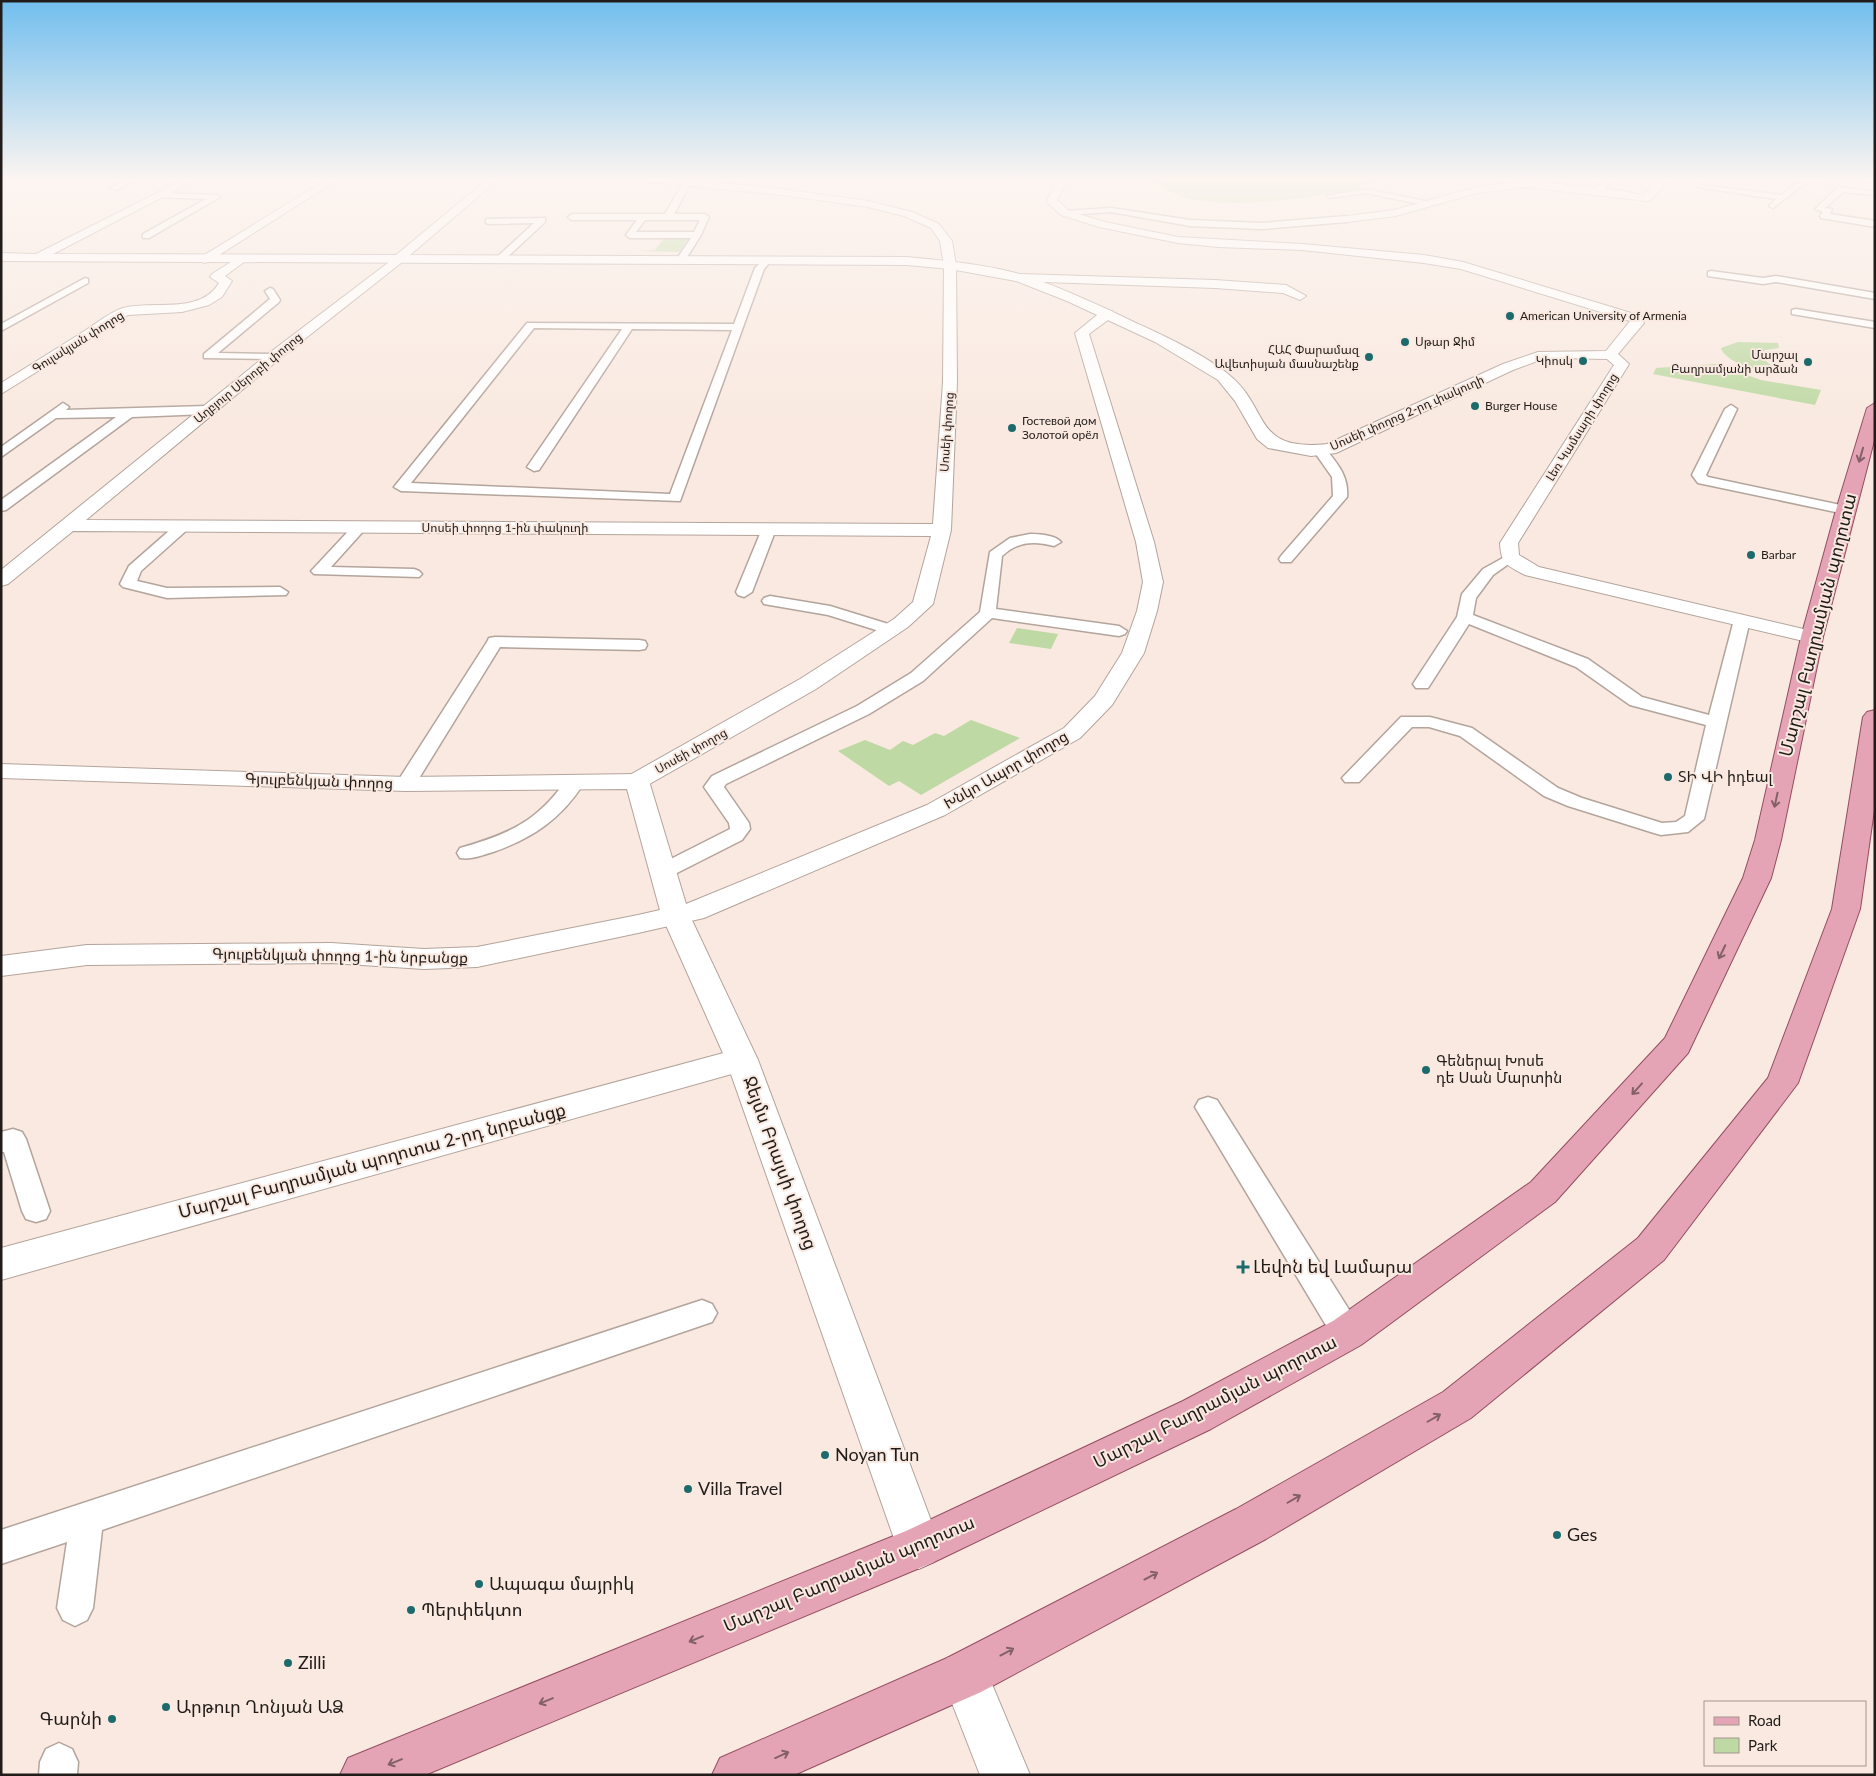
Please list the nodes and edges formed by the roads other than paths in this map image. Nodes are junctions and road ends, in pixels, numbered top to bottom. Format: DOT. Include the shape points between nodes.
graph roads {
  1 [pos="30,261"];
  2 [pos="239,261"];
  3 [pos="396,261"];
  4 [pos="756,261"];
  5 [pos="766,261"];
  6 [pos="949,261"];
  7 [pos="1434,261"];
  8 [pos="950,265"];
  9 [pos="12,270"];
  10 [pos="1711,274"];
  11 [pos="1019,278"];
  12 [pos="85,281"];
  13 [pos="270,291"];
  14 [pos="1300,296"];
  15 [pos="1875,296"];
  16 [pos="1790,301"];
  17 [pos="1796,312"];
  18 [pos="1818,312"];
  19 [pos="1107,314"];
  20 [pos="1874,323"];
  21 [pos="629,326"];
  22 [pos="738,327"];
  23 [pos="1,328"];
  24 [pos="1610,355"];
  25 [pos="273,358"];
  26 [pos="1,390"];
  27 [pos="1875,408"];
  28 [pos="1731,409"];
  29 [pos="207,410"];
  30 [pos="129,413"];
  31 [pos="1319,450"];
  32 [pos="1,453"];
  33 [pos="534,467"];
  34 [pos="1,507"];
  35 [pos="1845,510"];
  36 [pos="68,525"];
  37 [pos="183,526"];
  38 [pos="360,527"];
  39 [pos="769,529"];
  40 [pos="942,530"];
  41 [pos="1054,542"];
  42 [pos="1510,558"];
  43 [pos="1286,559"];
  44 [pos="414,574"];
  45 [pos="1,580"];
  46 [pos="280,592"];
  47 [pos="744,592"];
  48 [pos="770,601"];
  49 [pos="988,613"];
  50 [pos="1465,617"];
  51 [pos="1742,620"];
  52 [pos="892,630"];
  53 [pos="1119,631"];
  54 [pos="1812,637"];
  55 [pos="640,645"];
  56 [pos="1422,684"];
  57 [pos="1875,716"];
  58 [pos="1716,722"];
  59 [pos="1,771"];
  60 [pos="1352,778"];
  61 [pos="638,781"];
  62 [pos="574,783"];
  63 [pos="406,784"];
  64 [pos="468,853"];
  65 [pos="662,872"];
  66 [pos="675,914"];
  67 [pos="1,966"];
  68 [pos="742,1060"];
  69 [pos="1208,1107"];
  70 [pos="1,1142"];
  71 [pos="36,1212"];
  72 [pos="1,1264"];
  73 [pos="702,1313"];
  74 [pos="1347,1333"];
  75 [pos="87,1518"];
  76 [pos="1,1547"];
  77 [pos="919,1547"];
  78 [pos="75,1608"];
  79 [pos="964,1675"];
  80 [pos="365,1775"];
  81 [pos="737,1775"];
  82 [pos="1005,1775"];
  1 -- 9 [label="street"];
  2 -- 26 [label="street, Գուլակյան փողոց" via="216,277 226,281 215,297 189,306 124,312"];
  3 -- 25 [label="street, Աղբյուր Սերոբի փողոց"];
  4 -- 5 [label="street, Սոսեի փողոց 2-րդ փակուղի"];
  5 -- 8 [label="street, Սոսեի փողոց 2-րդ փակուղի" via="907,261"];
  5 -- 22 [label="lane" via="760,268"];
  6 -- 8 [label="street, Սոսեի փողոց"];
  7 -- 24 [label="street, Լեռ Կամսարի փողոց" via="1463,266 1636,320 1637,323"];
  8 -- 11 [label="street, Սոսեի փողոց 2-րդ փակուղի"];
  8 -- 40 [label="street, Սոսեի փողոց" via="950,382"];
  10 -- 15 [label="lane" via="1763,282 1776,279"];
  11 -- 14 [label="street, Սոսեի փողոց 2-րդ փակուղի" via="1286,289"];
  11 -- 19 [label="street, Սոսեի փողոց 2-րդ փակուղի"];
  12 -- 23 [label="lane"];
  13 -- 25 [label="lane" via="275,300 208,356"];
  16 -- 18 [label="lane" via="1790,305 1796,308"];
  17 -- 20 [label="lane"];
  19 -- 31 [label="street, Սոսեի փողոց 2-րդ փակուղի" via="1160,339 1224,377 1242,399 1263,436 1274,444 1291,449"];
  19 -- 66 [label="street, Խնկո Ապոր փողոց" via="1082,333 1145,542 1153,582 1133,653 1104,700 1072,733 936,810 694,911"];
  21 -- 22 [label="lane"];
  21 -- 22 [label="lane" via="531,326 401,486 675,498"];
  21 -- 33 [label="lane"];
  24 -- 31 [label="street, Սոսեի փողոց 2-րդ փակուղի" via="1538,356 1330,449"];
  24 -- 42 [label="street, Լեռ Կամսարի փողոց" via="1622,364 1509,544"];
  25 -- 29 [label="street, Աղբյուր Սերոբի փողոց"];
  27 -- 35 [label="main road, Մարշալ Բաղրամյան պողոտա, one-way"];
  28 -- 35 [label="lane" via="1699,475 1703,480"];
  29 -- 30 [label="lane"];
  29 -- 36 [label="street, Աղբյուր Սերոբի փողոց"];
  30 -- 32 [label="lane" via="59,411"];
  30 -- 34 [label="lane"];
  31 -- 43 [label="lane" via="1338,475 1342,486 1340,497"];
  35 -- 54 [label="main road, Մարշալ Բաղրամյան պողոտա"];
  36 -- 37 [label="street, Սոսեի փողոց 1-ին փակուղի"];
  36 -- 45 [label="street, Աղբյուր Սերոբի փողոց"];
  37 -- 38 [label="street, Սոսեի փողոց 1-ին փակուղի"];
  37 -- 46 [label="lane" via="134,569 128,584 167,593"];
  38 -- 39 [label="street, Սոսեի փողոց 1-ին փակուղի"];
  38 -- 44 [label="lane" via="318,571"];
  39 -- 40 [label="street, Սոսեի փողոց 1-ին փակուղի"];
  39 -- 47 [label="lane"];
  40 -- 52 [label="street, Սոսեի փողոց" via="923,604"];
  41 -- 49 [label="lane" via="1029,536 1001,548 995,555"];
  42 -- 50 [label="lane" via="1488,572 1468,597"];
  42 -- 51 [label="street" via="1532,571"];
  48 -- 52 [label="lane" via="830,611"];
  49 -- 53 [label="lane"];
  49 -- 65 [label="lane" via="917,677 870,706 719,780 714,787 740,823 740,829 735,836"];
  50 -- 56 [label="lane"];
  50 -- 58 [label="lane" via="1582,664 1636,701"];
  51 -- 54 [label="street"];
  51 -- 58 [label="lane"];
  52 -- 61 [label="street, Սոսեի փողոց" via="783,700"];
  54 -- 74 [label="main road, Մարշալ Բաղրամյան պողոտա, one-way" via="1757,878 1677,1045 1543,1192"];
  55 -- 63 [label="lane" via="495,642"];
  79 -- 57 [label="main road, one-way" via="1251,1524 1457,1405 1651,1249 1782,1083 1846,909"];
  58 -- 60 [label="lane" via="1694,819 1681,828 1661,829 1551,792 1466,732 1430,722 1407,721"];
  59 -- 63 [label="street, Գյուլբենկյան փողոց"];
  61 -- 62 [label="street, Գյուլբենկյան փողոց"];
  61 -- 65 [label="street, Ջեյմս Բրայսի փողոց"];
  62 -- 63 [label="street, Գյուլբենկյան փողոց"];
  62 -- 64 [label="lane" via="564,802 531,828"];
  65 -- 66 [label="street, Ջեյմս Բրայսի փողոց"];
  66 -- 67 [label="street, Գյուլբենկյան փողոց 1-ին նրբանցք" via="477,957 424,959 330,953 87,955"];
  66 -- 68 [label="street, Ջեյմս Բրայսի փողոց"];
  68 -- 72 [label="street, Մարշալ Բաղրամյան պողոտա 2-րդ նրբանցք"];
  68 -- 77 [label="street, Ջեյմս Բրայսի փողոց"];
  69 -- 74 [label="lane"];
  70 -- 71 [label="lane" via="14,1139"];
  73 -- 75 [label="lane"];
  74 -- 77 [label="main road, Մարշալ Բաղրամյան պողոտա" via="1197,1415"];
  75 -- 76 [label="lane"];
  75 -- 78 [label="lane"];
  77 -- 80 [label="main road, Մարշալ Բաղրամյան պողոտա, one-way"];
  81 -- 79 [label="main road, one-way"];
  79 -- 82 [label="street"];
}
